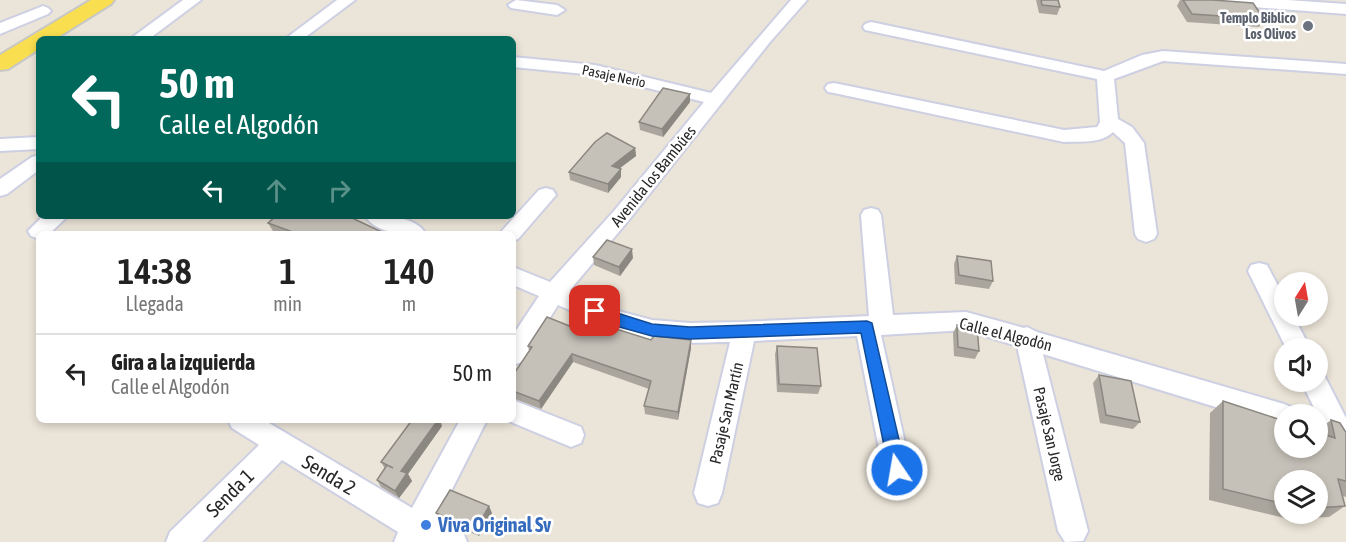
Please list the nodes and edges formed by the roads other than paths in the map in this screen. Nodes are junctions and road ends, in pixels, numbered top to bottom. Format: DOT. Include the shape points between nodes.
graph roads {
  1 [pos="104,0"];
  2 [pos="193,0"];
  3 [pos="347,0"];
  4 [pos="799,0"];
  5 [pos="1226,0"];
  6 [pos="538,4"];
  7 [pos="516,5"];
  8 [pos="1346,9"];
  9 [pos="557,10"];
  10 [pos="43,11"];
  11 [pos="871,27"];
  12 [pos="0,29"];
  13 [pos="46,36"];
  14 [pos="142,36"];
  15 [pos="297,36"];
  16 [pos="36,42"];
  17 [pos="516,62"];
  18 [pos="0,64"];
  19 [pos="1346,69"];
  20 [pos="1105,76"];
  21 [pos="834,88"];
  22 [pos="714,99"];
  23 [pos="1109,122"];
  24 [pos="36,143"];
  25 [pos="0,146"];
  26 [pos="36,163"];
  27 [pos="0,189"];
  28 [pos="546,195"];
  29 [pos="871,215"];
  30 [pos="53,219"];
  31 [pos="386,219"];
  32 [pos="411,226"];
  33 [pos="39,231"];
  34 [pos="513,231"];
  35 [pos="1146,234"];
  36 [pos="1259,271"];
  37 [pos="516,276"];
  38 [pos="553,294"];
  39 [pos="875,326"];
  40 [pos="742,332"];
  41 [pos="1027,337"];
  42 [pos="1293,338"];
  43 [pos="516,350"];
  44 [pos="1318,392"];
  45 [pos="516,412"];
  46 [pos="1274,413"];
  47 [pos="246,423"];
  48 [pos="472,423"];
  49 [pos="1334,431"];
  50 [pos="571,435"];
  51 [pos="279,444"];
  52 [pos="897,470"];
  53 [pos="708,493"];
  54 [pos="1073,531"];
  55 [pos="414,535"];
  56 [pos="181,542"];
  57 [pos="452,542"];
  1 -- 13 [label="main road"];
  2 -- 14 [label="street"];
  3 -- 15 [label="street"];
  4 -- 22 [label="street, Avenida los Bambúes"];
  5 -- 8 [label="street"];
  6 -- 7 [label="street"];
  6 -- 9 [label="street"];
  10 -- 12 [label="street"];
  11 -- 20 [label="street"];
  16 -- 18 [label="main road"];
  17 -- 22 [label="street, Pasaje Nerio" via="595,70"];
  19 -- 20 [label="street" via="1163,56"];
  20 -- 23 [label="street"];
  21 -- 23 [label="street" via="1064,136 1094,135 1105,131"];
  22 -- 38 [label="street, Avenida los Bambúes"];
  23 -- 35 [label="street" via="1125,131 1134,143"];
  24 -- 25 [label="street"];
  26 -- 27 [label="street"];
  28 -- 34 [label="street"];
  29 -- 39 [label="street"];
  30 -- 33 [label="street"];
  31 -- 32 [label="street"];
  36 -- 42 [label="street"];
  37 -- 38 [label="street, Calle el Algodón"];
  38 -- 40 [label="street, Calle el Algodón" via="652,330"];
  38 -- 43 [label="street, Avenida los Bambúes"];
  39 -- 40 [label="street, Calle el Algodón"];
  39 -- 41 [label="street, Calle el Algodón" via="966,321"];
  39 -- 52 [label="street"];
  40 -- 53 [label="street, Pasaje San Martín"];
  41 -- 46 [label="street, Calle el Algodón"];
  41 -- 54 [label="street, Pasaje San Jorge"];
  44 -- 49 [label="street"];
  45 -- 50 [label="street"];
  47 -- 51 [label="street, Senda 2"];
  48 -- 55 [label="street"];
  51 -- 55 [label="street, Senda 2"];
  51 -- 56 [label="street, Senda 1"];
  55 -- 57 [label="street, Senda 2"];
}
